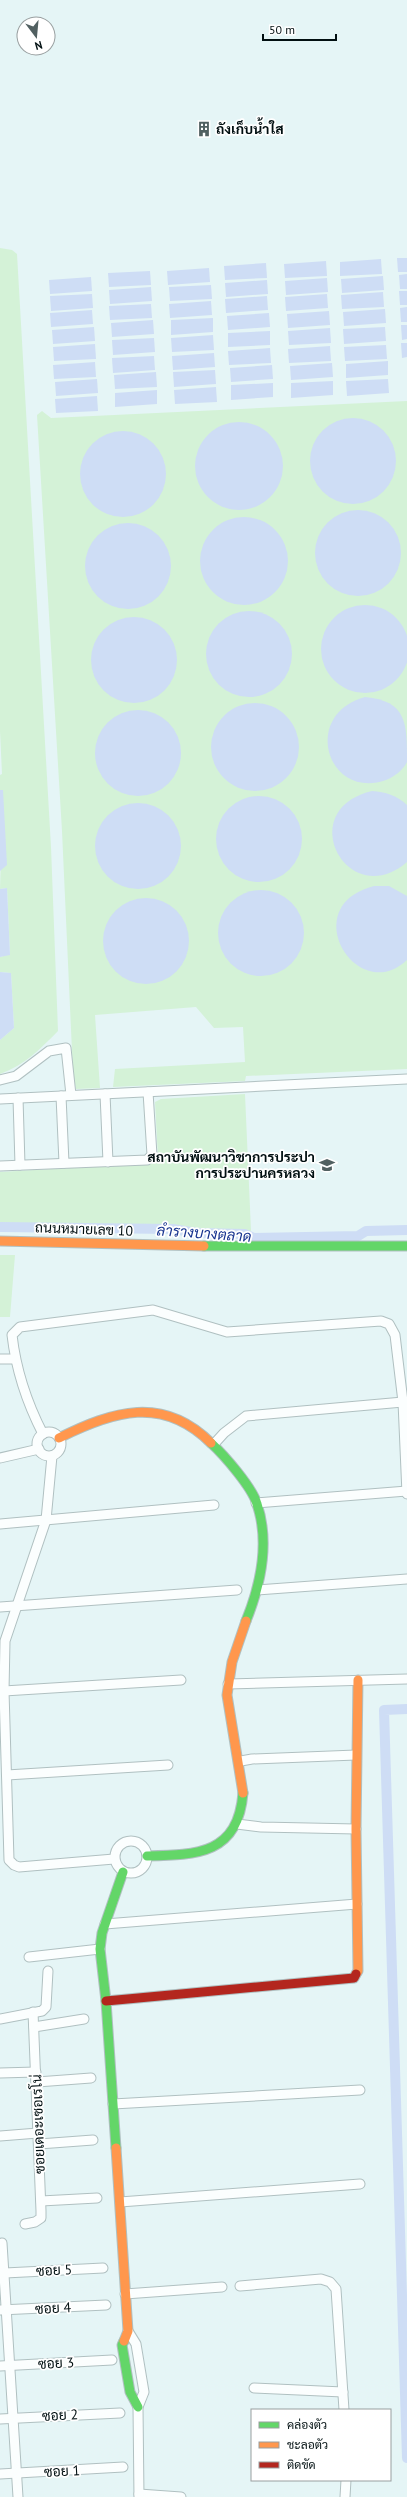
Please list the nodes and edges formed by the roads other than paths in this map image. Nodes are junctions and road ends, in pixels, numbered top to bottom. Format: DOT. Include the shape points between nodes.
graph roads {
  1 [pos="407,1079"];
  2 [pos="0,1080"];
  3 [pos="148,1092"];
  4 [pos="105,1094"];
  5 [pos="71,1095"];
  6 [pos="61,1096"];
  7 [pos="18,1098"];
  8 [pos="0,1099"];
  9 [pos="108,1162"];
  10 [pos="64,1164"];
  11 [pos="0,1166"];
  12 [pos="20,1166"];
  13 [pos="0,1242"];
  14 [pos="407,1246"];
  15 [pos="0,1359"];
  16 [pos="15,1359"];
  17 [pos="403,1402"];
  18 [pos="43,1434"];
  19 [pos="59,1438"];
  20 [pos="214,1444"];
  21 [pos="39,1449"];
  22 [pos="52,1456"];
  23 [pos="0,1458"];
  24 [pos="407,1491"];
  25 [pos="407,1494"];
  26 [pos="256,1503"];
  27 [pos="214,1505"];
  28 [pos="46,1520"];
  29 [pos="0,1524"];
  30 [pos="407,1579"];
  31 [pos="237,1590"];
  32 [pos="257,1590"];
  33 [pos="17,1606"];
  34 [pos="0,1607"];
  35 [pos="181,1680"];
  36 [pos="358,1680"];
  37 [pos="407,1680"];
  38 [pos="228,1684"];
  39 [pos="4,1691"];
  40 [pos="356,1755"];
  41 [pos="241,1761"];
  42 [pos="168,1765"];
  43 [pos="7,1775"];
  44 [pos="237,1824"];
  45 [pos="356,1828"];
  46 [pos="147,1856"];
  47 [pos="114,1860"];
  48 [pos="123,1872"];
  49 [pos="356,1904"];
  50 [pos="105,1924"];
  51 [pos="100,1949"];
  52 [pos="29,1957"];
  53 [pos="48,1971"];
  54 [pos="106,2001"];
  55 [pos="33,2012"];
  56 [pos="84,2018"];
  57 [pos="0,2019"];
  58 [pos="34,2027"];
  59 [pos="36,2072"];
  60 [pos="0,2073"];
  61 [pos="91,2078"];
  62 [pos="36,2082"];
  63 [pos="360,2090"];
  64 [pos="113,2104"];
  65 [pos="38,2133"];
  66 [pos="0,2136"];
  67 [pos="93,2140"];
  68 [pos="39,2144"];
  69 [pos="360,2184"];
  70 [pos="97,2198"];
  71 [pos="41,2201"];
  72 [pos="120,2202"];
  73 [pos="25,2224"];
  74 [pos="2,2243"];
  75 [pos="103,2268"];
  76 [pos="5,2273"];
  77 [pos="240,2286"];
  78 [pos="222,2287"];
  79 [pos="124,2294"];
  80 [pos="106,2305"];
  81 [pos="4,2310"];
  82 [pos="128,2331"];
  83 [pos="112,2360"];
  84 [pos="0,2366"];
  85 [pos="11,2366"];
  86 [pos="254,2388"];
  87 [pos="343,2392"];
  88 [pos="138,2406"];
  89 [pos="344,2409"];
  90 [pos="120,2413"];
  91 [pos="0,2418"];
  92 [pos="14,2418"];
  93 [pos="123,2467"];
  94 [pos="18,2473"];
  95 [pos="0,2474"];
  96 [pos="346,2481"];
  97 [pos="139,2496"];
  98 [pos="18,2497"];
  99 [pos="181,2497"];
  100 [pos="345,2497"];
  1 -- 3 [label="street"];
  2 -- 5 [label="street" via="16,1076 50,1052 66,1048"];
  3 -- 4 [label="street"];
  3 -- 9 [label="street" via="152,1155 150,1159"];
  4 -- 5 [label="street"];
  4 -- 9 [label="street"];
  5 -- 6 [label="street"];
  6 -- 7 [label="street"];
  6 -- 10 [label="street"];
  7 -- 8 [label="street"];
  7 -- 12 [label="street"];
  9 -- 10 [label="street"];
  10 -- 12 [label="street"];
  11 -- 12 [label="street"];
  13 -- 14 [label="street, ถนนหมายเลข 10" via="22,1240 168,1246"];
  15 -- 16 [label="street"];
  16 -- 17 [label="street" via="12,1335 20,1327 119,1312 153,1310 227,1332 381,1321 389,1324 395,1335"];
  16 -- 18 [label="street" via="30,1406"];
  17 -- 20 [label="street" via="246,1416"];
  17 -- 24 [label="street"];
  18 -- 19 [label="street" via="53,1433"];
  18 -- 21 [label="street" via="38,1443"];
  19 -- 20 [label="street" via="106,1417 152,1412 174,1416"];
  19 -- 22 [label="street" via="61,1448"];
  20 -- 26 [label="street" via="241,1478"];
  21 -- 22 [label="street" via="46,1456"];
  21 -- 23 [label="street"];
  22 -- 28 [label="street"];
  24 -- 25 [label="street"];
  24 -- 26 [label="street"];
  26 -- 32 [label="street" via="262,1553"];
  27 -- 28 [label="street"];
  28 -- 29 [label="street"];
  28 -- 33 [label="street"];
  30 -- 32 [label="street"];
  31 -- 33 [label="street"];
  32 -- 38 [label="street" via="232,1659"];
  33 -- 34 [label="street"];
  33 -- 39 [label="street" via="6,1641"];
  35 -- 39 [label="street"];
  36 -- 37 [label="street"];
  36 -- 38 [label="street"];
  36 -- 40 [label="street"];
  38 -- 41 [label="street" via="230,1715"];
  39 -- 43 [label="street"];
  40 -- 41 [label="street"];
  40 -- 45 [label="street"];
  41 -- 44 [label="street" via="242,1804"];
  42 -- 43 [label="street"];
  43 -- 47 [label="street" via="9,1860 14,1865"];
  44 -- 45 [label="street" via="261,1827"];
  44 -- 46 [label="street" via="218,1845 203,1852"];
  45 -- 49 [label="street"];
  46 -- 47 [label="street" via="143,1847 129,1841 116,1850"];
  46 -- 48 [label="street" via="145,1866 138,1872"];
  47 -- 48 [label="street"];
  48 -- 50 [label="street"];
  49 -- 50 [label="street"];
  49 -- 54 [label="street" via="358,1972 354,1978"];
  50 -- 51 [label="street"];
  51 -- 52 [label="street"];
  51 -- 54 [label="street"];
  53 -- 55 [label="street" via="46,2007 42,2011"];
  54 -- 64 [label="street"];
  55 -- 57 [label="street"];
  55 -- 58 [label="street, ซอยเดอะเซอเรโน่"];
  56 -- 58 [label="street"];
  58 -- 59 [label="street, ซอยเดอะเซอเรโน่"];
  59 -- 60 [label="street"];
  59 -- 62 [label="street, ซอยเดอะเซอเรโน่"];
  61 -- 62 [label="street"];
  62 -- 65 [label="street, ซอยเดอะเซอเรโน่"];
  63 -- 64 [label="street"];
  64 -- 72 [label="street"];
  65 -- 66 [label="street"];
  65 -- 68 [label="street, ซอยเดอะเซอเรโน่"];
  67 -- 68 [label="street"];
  68 -- 71 [label="street, ซอยเดอะเซอเรโน่"];
  69 -- 72 [label="street"];
  70 -- 71 [label="street"];
  71 -- 73 [label="street, ซอยเดอะเซอเรโน่" via="41,2218"];
  72 -- 79 [label="street"];
  74 -- 76 [label="street"];
  75 -- 76 [label="street, ซอย 5"];
  76 -- 81 [label="street"];
  77 -- 87 [label="street" via="321,2279 330,2282 336,2289"];
  78 -- 79 [label="street"];
  79 -- 82 [label="street"];
  80 -- 81 [label="street, ซอย 4"];
  81 -- 85 [label="street"];
  82 -- 88 [label="street" via="122,2345 130,2392"];
  82 -- 88 [label="street" via="136,2344 144,2392"];
  83 -- 85 [label="street, ซอย 3"];
  84 -- 85 [label="street, ซอย 3"];
  85 -- 92 [label="street"];
  86 -- 87 [label="street"];
  87 -- 89 [label="street"];
  88 -- 97 [label="street"];
  90 -- 92 [label="street, ซอย 2"];
  91 -- 92 [label="street, ซอย 2"];
  92 -- 94 [label="street"];
  93 -- 94 [label="street, ซอย 1"];
  94 -- 95 [label="street, ซอย 1"];
  94 -- 98 [label="street"];
  96 -- 100 [label="street"];
  97 -- 99 [label="street"];
}
